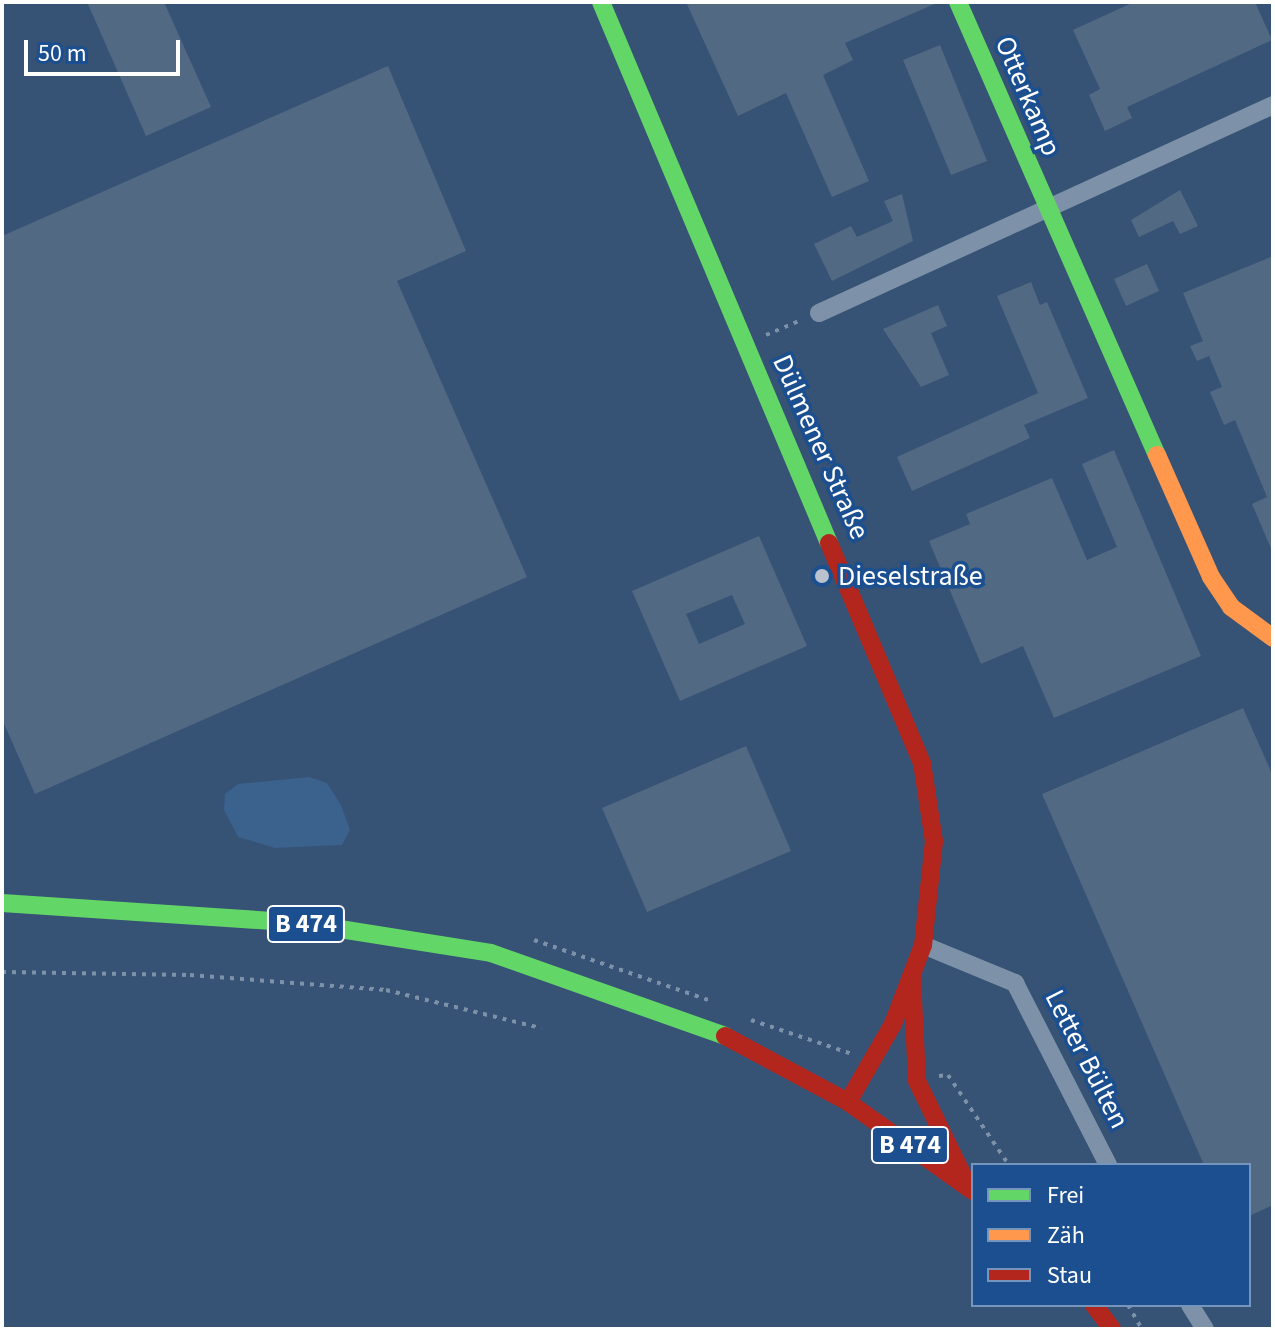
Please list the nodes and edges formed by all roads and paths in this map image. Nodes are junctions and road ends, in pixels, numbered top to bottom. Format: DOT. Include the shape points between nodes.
graph roads {
  1 [pos="601,2"];
  2 [pos="958,2"];
  3 [pos="1273,105"];
  4 [pos="1047,213"];
  5 [pos="819,313"];
  6 [pos="745,344"];
  7 [pos="1273,638"];
  8 [pos="2,903"];
  9 [pos="923,945"];
  10 [pos="2,972"];
  11 [pos="912,978"];
  12 [pos="541,1028"];
  13 [pos="917,1081"];
  14 [pos="848,1102"];
  15 [pos="1008,1163"];
  16 [pos="1107,1163"];
  17 [pos="971,1188"];
  18 [pos="971,1189"];
  19 [pos="1096,1307"];
  20 [pos="1191,1307"];
  21 [pos="1112,1329"];
  22 [pos="1205,1329"];
  1 -- 6 [label="street, Dülmener Straße"];
  2 -- 4 [label="street, Otterkamp"];
  3 -- 4 [label="street"];
  4 -- 5 [label="street"];
  4 -- 7 [label="street" via="1211,577 1231,607"];
  5 -- 6 [label="path"];
  6 -- 9 [label="street, Dülmener Straße" via="916,742 934,841"];
  8 -- 14 [label="street, B 474" via="302,923 491,953 714,1030"];
  9 -- 11 [label="street, Dülmener Straße"];
  9 -- 16 [label="street, Letter Bülten" via="1015,983 1034,1008"];
  10 -- 12 [label="path" via="190,975 386,990"];
  11 -- 13 [label="street" via="910,1043"];
  11 -- 14 [label="street, Dülmener Straße"];
  13 -- 15 [label="path" via="948,1075"];
  13 -- 17 [label="street"];
  14 -- 18 [label="street, B 474"];
  19 -- 21 [label="street"];
  20 -- 22 [label="street"];
}
